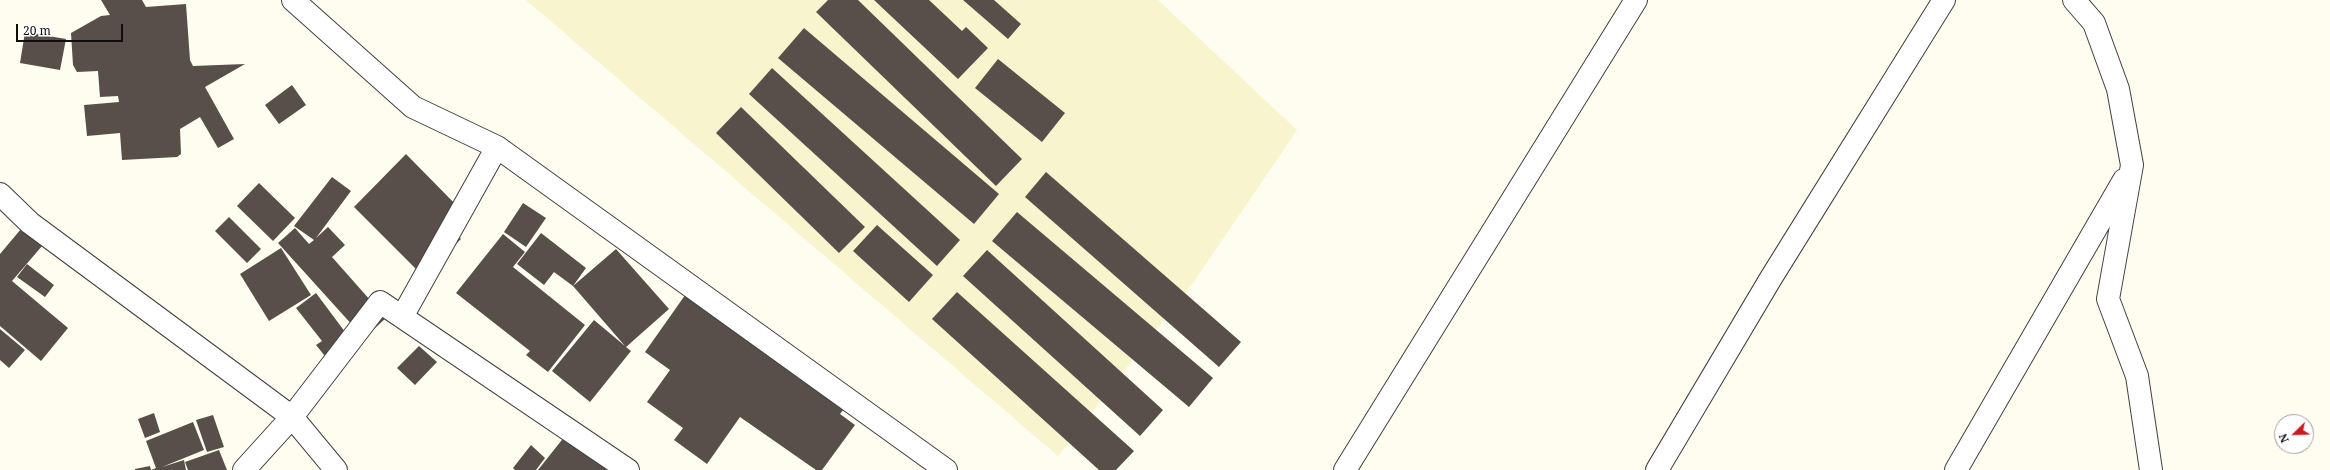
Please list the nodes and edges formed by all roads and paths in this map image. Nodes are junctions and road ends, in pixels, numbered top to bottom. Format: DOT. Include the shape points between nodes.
graph roads {
  1 [pos="293,0"];
  2 [pos="1636,0"];
  3 [pos="1944,0"];
  4 [pos="2074,0"];
  5 [pos="497,147"];
  6 [pos="2132,165"];
  7 [pos="0,194"];
  8 [pos="402,317"];
  9 [pos="288,421"];
  10 [pos="244,470"];
  11 [pos="334,470"];
  12 [pos="628,470"];
  13 [pos="946,470"];
  14 [pos="1345,470"];
  15 [pos="1657,470"];
  16 [pos="1956,470"];
  17 [pos="2151,470"];
  1 -- 5 [label="street" via="413,107"];
  2 -- 14 [label="street"];
  3 -- 15 [label="street" via="1771,278"];
  4 -- 6 [label="street" via="2094,23 2118,89"];
  5 -- 8 [label="street"];
  5 -- 13 [label="street"];
  6 -- 16 [label="street"];
  6 -- 17 [label="street" via="2108,299 2137,376"];
  7 -- 9 [label="street" via="30,223"];
  8 -- 9 [label="street" via="380,302"];
  8 -- 12 [label="street"];
  9 -- 10 [label="street"];
  9 -- 11 [label="street"];
}
